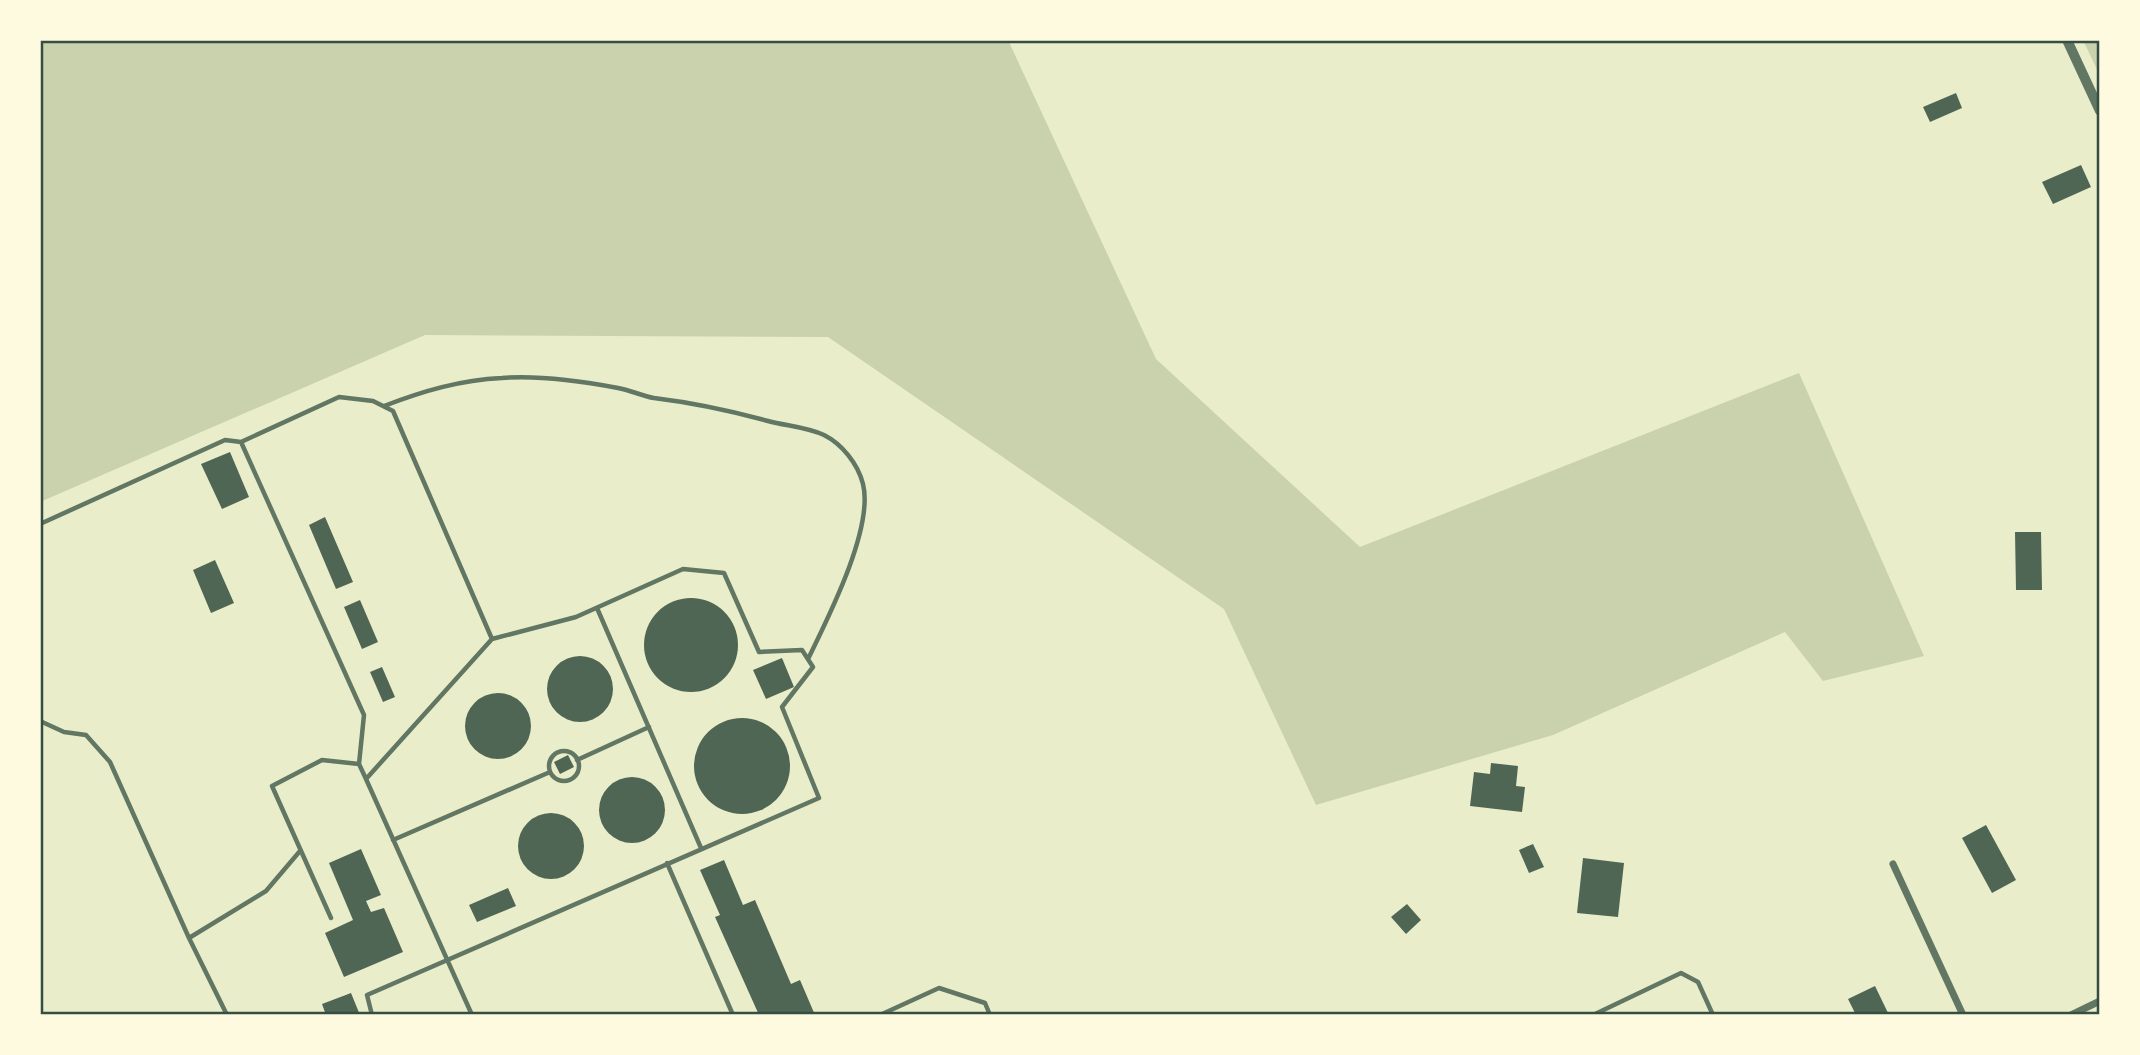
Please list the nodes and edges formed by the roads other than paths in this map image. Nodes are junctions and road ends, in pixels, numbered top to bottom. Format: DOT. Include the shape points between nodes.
graph roads {
  1 [pos="2067,40"];
  2 [pos="2100,111"];
  3 [pos="383,406"];
  4 [pos="241,442"];
  5 [pos="40,524"];
  6 [pos="597,608"];
  7 [pos="492,639"];
  8 [pos="808,659"];
  9 [pos="40,721"];
  10 [pos="649,727"];
  11 [pos="577,760"];
  12 [pos="359,764"];
  13 [pos="550,772"];
  14 [pos="366,779"];
  15 [pos="393,840"];
  16 [pos="701,848"];
  17 [pos="300,851"];
  18 [pos="667,863"];
  19 [pos="1893,864"];
  20 [pos="331,918"];
  21 [pos="189,938"];
  22 [pos="447,960"];
  23 [pos="2100,1002"];
  24 [pos="227,1015"];
  25 [pos="372,1015"];
  26 [pos="472,1015"];
  27 [pos="733,1015"];
  28 [pos="880,1015"];
  29 [pos="990,1015"];
  30 [pos="1593,1015"];
  31 [pos="1713,1015"];
  32 [pos="1963,1015"];
  33 [pos="2071,1015"];
  1 -- 2 [label="street"];
  3 -- 4 [label="lane" via="340,397"];
  3 -- 7 [label="lane" via="393,411"];
  3 -- 8 [label="lane" via="431,387 503,377 536,378 705,403 827,436 844,450 864,485 860,528 836,601"];
  4 -- 5 [label="lane" via="225,440"];
  4 -- 12 [label="lane" via="364,715"];
  6 -- 7 [label="lane"];
  6 -- 8 [label="lane" via="683,569 724,573 759,652 802,650"];
  6 -- 10 [label="lane"];
  7 -- 14 [label="lane"];
  8 -- 16 [label="lane" via="813,667 782,708 819,798"];
  9 -- 21 [label="lane" via="64,732 86,735 110,762"];
  10 -- 11 [label="lane"];
  10 -- 16 [label="lane"];
  11 -- 13 [label="lane" via="577,771 570,779 559,780"];
  11 -- 13 [label="lane" via="569,752 557,752 550,761"];
  12 -- 14 [label="lane"];
  12 -- 17 [label="lane" via="322,760 272,786"];
  13 -- 15 [label="lane"];
  14 -- 15 [label="lane"];
  15 -- 22 [label="lane"];
  16 -- 18 [label="lane"];
  17 -- 20 [label="lane"];
  17 -- 21 [label="lane" via="266,891"];
  18 -- 22 [label="lane"];
  18 -- 27 [label="lane"];
  19 -- 32 [label="street"];
  21 -- 24 [label="lane"];
  22 -- 25 [label="lane" via="367,995"];
  22 -- 26 [label="lane"];
  23 -- 33 [label="street"];
  28 -- 29 [label="lane" via="939,988 985,1003"];
  30 -- 31 [label="lane" via="1681,974 1698,982"];
}
